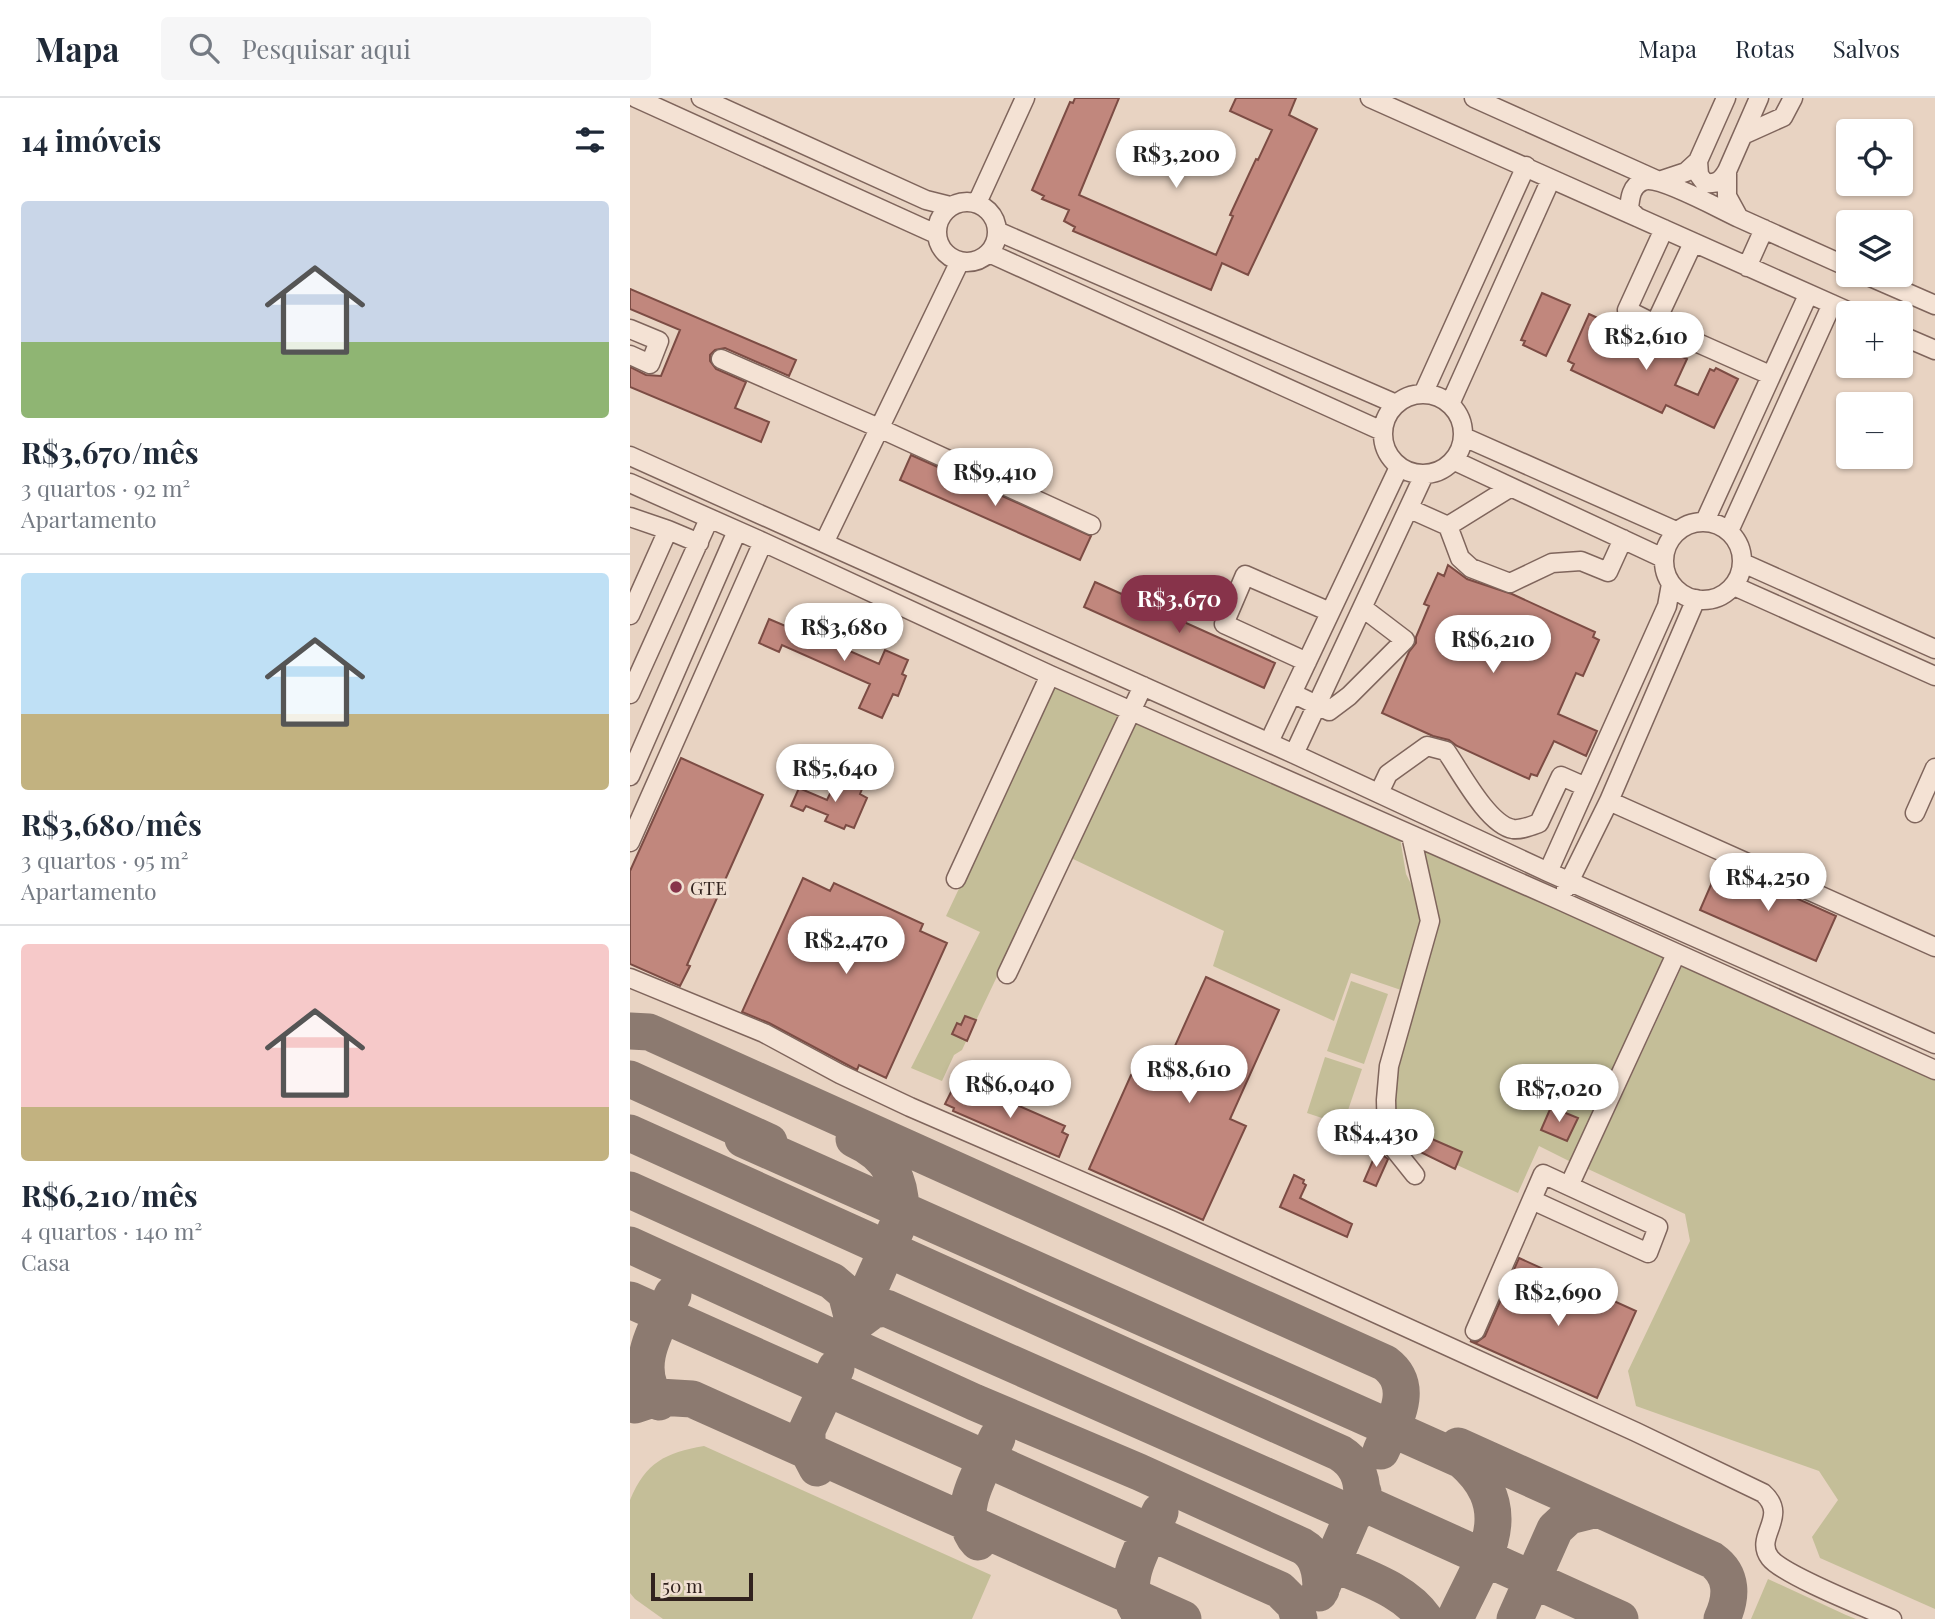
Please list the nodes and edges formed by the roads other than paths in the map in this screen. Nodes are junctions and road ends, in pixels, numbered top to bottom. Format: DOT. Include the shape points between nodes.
graph roads {
  1 [pos="636,98"];
  2 [pos="701,98"];
  3 [pos="1025,98"];
  4 [pos="1370,98"];
  5 [pos="1474,98"];
  6 [pos="1709,98"];
  7 [pos="1726,98"];
  8 [pos="1759,98"];
  9 [pos="1793,98"];
  10 [pos="1716,121"];
  11 [pos="1743,135"];
  12 [pos="1698,161"];
  13 [pos="1526,166"];
  14 [pos="1727,171"];
  15 [pos="1551,179"];
  16 [pos="1659,181"];
  17 [pos="977,203"];
  18 [pos="950,206"];
  19 [pos="1637,217"];
  20 [pos="1739,218"];
  21 [pos="1664,229"];
  22 [pos="1764,229"];
  23 [pos="997,231"];
  24 [pos="936,234"];
  25 [pos="1693,243"];
  26 [pos="989,253"];
  27 [pos="960,261"];
  28 [pos="1836,262"];
  29 [pos="1747,268"];
  30 [pos="1894,287"];
  31 [pos="1808,295"];
  32 [pos="1832,304"];
  33 [pos="1935,305"];
  34 [pos="1836,306"];
  35 [pos="1656,324"];
  36 [pos="630,329"];
  37 [pos="1913,341"];
  38 [pos="1935,350"];
  39 [pos="630,355"];
  40 [pos="721,359"];
  41 [pos="1770,375"];
  42 [pos="1423,394"];
  43 [pos="1396,404"];
  44 [pos="1450,404"];
  45 [pos="879,428"];
  46 [pos="1382,431"];
  47 [pos="1464,437"];
  48 [pos="630,456"];
  49 [pos="1455,461"];
  50 [pos="1399,467"];
  51 [pos="1424,475"];
  52 [pos="630,484"];
  53 [pos="1511,487"];
  54 [pos="1410,509"];
  55 [pos="630,517"];
  56 [pos="709,519"];
  57 [pos="1704,521"];
  58 [pos="1091,525"];
  59 [pos="1448,526"];
  60 [pos="668,530"];
  61 [pos="737,531"];
  62 [pos="1676,531"];
  63 [pos="1729,531"];
  64 [pos="1623,539"];
  65 [pos="763,542"];
  66 [pos="699,543"];
  67 [pos="824,543"];
  68 [pos="1663,558"];
  69 [pos="1743,563"];
  70 [pos="1671,584"];
  71 [pos="1734,586"];
  72 [pos="1696,599"];
  73 [pos="1363,608"];
  74 [pos="1330,612"];
  75 [pos="630,615"];
  76 [pos="1935,649"];
  77 [pos="1307,662"];
  78 [pos="1050,676"];
  79 [pos="1935,676"];
  80 [pos="1143,686"];
  81 [pos="1292,693"];
  82 [pos="630,694"];
  83 [pos="1317,704"];
  84 [pos="1131,711"];
  85 [pos="1269,743"];
  86 [pos="1294,754"];
  87 [pos="634,761"];
  88 [pos="1935,768"];
  89 [pos="658,779"];
  90 [pos="1586,787"];
  91 [pos="1379,793"];
  92 [pos="1609,801"];
  93 [pos="1915,813"];
  94 [pos="1411,835"];
  95 [pos="630,842"];
  96 [pos="1548,872"];
  97 [pos="956,879"];
  98 [pos="1571,880"];
  99 [pos="1559,900"];
  100 [pos="1935,947"];
  101 [pos="1676,954"];
  102 [pos="1007,974"];
  103 [pos="630,978"];
  104 [pos="1935,1044"];
  105 [pos="1935,1070"];
  106 [pos="1415,1175"];
  107 [pos="1569,1186"];
  108 [pos="1532,1200"];
  109 [pos="1475,1331"];
  110 [pos="1892,1619"];
  1 -- 24 [label="lane"];
  2 -- 18 [label="lane" via="926,200"];
  3 -- 17 [label="lane"];
  4 -- 13 [label="lane"];
  5 -- 16 [label="lane"];
  6 -- 10 [label="lane"];
  7 -- 10 [label="lane"];
  8 -- 11 [label="lane"];
  9 -- 11 [label="lane" via="1783,117"];
  10 -- 12 [label="lane"];
  11 -- 14 [label="lane"];
  12 -- 14 [label="lane" via="1705,183 1715,184"];
  12 -- 16 [label="lane" via="1686,172"];
  13 -- 15 [label="lane"];
  13 -- 42 [label="lane"];
  14 -- 20 [label="lane" via="1727,196"];
  15 -- 19 [label="lane"];
  15 -- 44 [label="lane"];
  16 -- 19 [label="lane" via="1643,181 1635,187 1629,209"];
  16 -- 20 [label="lane"];
  17 -- 18 [label="lane"];
  17 -- 23 [label="lane" via="990,212"];
  18 -- 24 [label="lane" via="937,222"];
  19 -- 21 [label="lane"];
  20 -- 22 [label="lane"];
  21 -- 25 [label="lane"];
  21 -- 35 [label="lane" via="1627,310"];
  22 -- 28 [label="lane"];
  22 -- 29 [label="lane"];
  23 -- 26 [label="lane"];
  23 -- 43 [label="lane"];
  24 -- 27 [label="lane" via="945,253"];
  25 -- 29 [label="lane"];
  25 -- 35 [label="lane"];
  26 -- 27 [label="lane" via="971,262"];
  26 -- 46 [label="lane"];
  27 -- 45 [label="lane"];
  29 -- 31 [label="lane"];
  30 -- 33 [label="lane"];
  31 -- 32 [label="lane"];
  31 -- 41 [label="lane"];
  32 -- 34 [label="lane"];
  32 -- 63 [label="lane"];
  35 -- 41 [label="lane"];
  36 -- 39 [label="lane" via="659,341 650,364"];
  37 -- 38 [label="lane"];
  40 -- 45 [label="lane"];
  41 -- 57 [label="lane"];
  42 -- 43 [label="lane"];
  42 -- 44 [label="lane"];
  43 -- 46 [label="lane"];
  44 -- 47 [label="lane"];
  45 -- 58 [label="lane"];
  45 -- 67 [label="lane"];
  46 -- 50 [label="lane" via="1390,458"];
  47 -- 49 [label="lane"];
  47 -- 62 [label="lane"];
  48 -- 67 [label="lane"];
  49 -- 51 [label="lane"];
  49 -- 53 [label="lane"];
  50 -- 51 [label="lane"];
  50 -- 74 [label="lane"];
  51 -- 54 [label="lane"];
  52 -- 56 [label="lane"];
  53 -- 59 [label="lane"];
  53 -- 64 [label="lane"];
  54 -- 59 [label="lane"];
  54 -- 73 [label="lane"];
  55 -- 60 [label="lane"];
  56 -- 61 [label="lane"];
  56 -- 66 [label="lane"];
  57 -- 62 [label="lane"];
  57 -- 63 [label="lane"];
  59 -- 64 [label="lane" via="1460,558 1471,568 1510,583 1552,563 1581,561 1608,572"];
  60 -- 66 [label="lane"];
  60 -- 75 [label="lane"];
  61 -- 65 [label="lane"];
  61 -- 87 [label="lane"];
  62 -- 68 [label="lane"];
  63 -- 69 [label="lane" via="1742,550"];
  64 -- 68 [label="lane"];
  65 -- 78 [label="lane"];
  65 -- 89 [label="lane"];
  66 -- 82 [label="lane"];
  67 -- 80 [label="lane"];
  68 -- 70 [label="lane"];
  69 -- 71 [label="lane"];
  69 -- 76 [label="lane"];
  70 -- 72 [label="lane"];
  70 -- 90 [label="lane" via="1667,606"];
  71 -- 72 [label="lane" via="1719,597"];
  71 -- 79 [label="lane"];
  72 -- 92 [label="lane"];
  73 -- 83 [label="lane"];
  73 -- 83 [label="lane" via="1405,640 1339,704 1329,710"];
  74 -- 77 [label="lane"];
  74 -- 77 [label="lane" via="1245,575 1224,624"];
  77 -- 81 [label="lane"];
  78 -- 84 [label="lane"];
  78 -- 97 [label="lane"];
  80 -- 84 [label="lane"];
  80 -- 85 [label="lane"];
  81 -- 83 [label="lane"];
  81 -- 85 [label="lane"];
  83 -- 86 [label="lane"];
  84 -- 94 [label="lane"];
  84 -- 102 [label="lane"];
  85 -- 86 [label="lane"];
  86 -- 91 [label="lane"];
  87 -- 89 [label="lane"];
  88 -- 93 [label="lane"];
  89 -- 95 [label="lane"];
  90 -- 91 [label="lane" via="1561,776 1539,823 1512,829 1495,820 1446,751 1427,746 1388,774"];
  90 -- 96 [label="lane"];
  91 -- 96 [label="lane"];
  92 -- 98 [label="lane"];
  92 -- 100 [label="lane"];
  94 -- 99 [label="lane"];
  94 -- 106 [label="lane" via="1430,921 1389,1066 1386,1100 1387,1140"];
  96 -- 98 [label="lane"];
  98 -- 99 [label="lane"];
  98 -- 104 [label="lane"];
  99 -- 101 [label="lane"];
  101 -- 105 [label="lane"];
  101 -- 107 [label="lane"];
  103 -- 110 [label="lane" via="764,1033 910,1107 1171,1220 1763,1493 1774,1509 1766,1547 1770,1558 1789,1572"];
  107 -- 108 [label="lane" via="1543,1174"];
  107 -- 108 [label="lane" via="1658,1227 1648,1254"];
  108 -- 109 [label="lane"];
}
